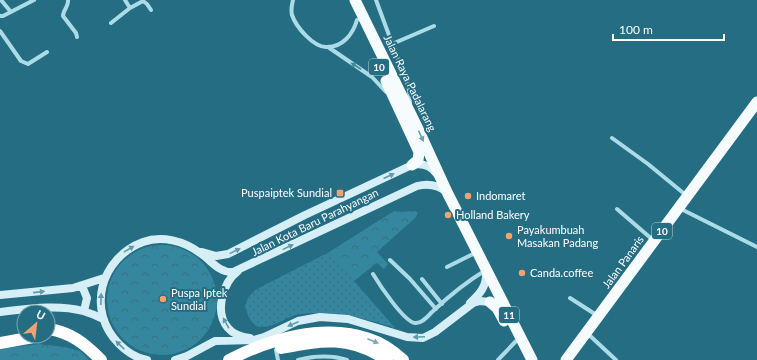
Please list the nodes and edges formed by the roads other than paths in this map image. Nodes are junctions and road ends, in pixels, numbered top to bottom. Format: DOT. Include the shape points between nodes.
graph roads {
  1 [pos="1,0"];
  2 [pos="32,0"];
  3 [pos="68,0"];
  4 [pos="125,0"];
  5 [pos="293,0"];
  6 [pos="348,0"];
  7 [pos="355,0"];
  8 [pos="376,0"];
  9 [pos="130,8"];
  10 [pos="151,10"];
  11 [pos="11,12"];
  12 [pos="0,16"];
  13 [pos="357,20"];
  14 [pos="111,24"];
  15 [pos="434,26"];
  16 [pos="0,31"];
  17 [pos="77,37"];
  18 [pos="392,44"];
  19 [pos="328,47"];
  20 [pos="47,52"];
  21 [pos="395,101"];
  22 [pos="757,102"];
  23 [pos="412,117"];
  24 [pos="612,138"];
  25 [pos="412,165"];
  26 [pos="441,179"];
  27 [pos="447,192"];
  28 [pos="687,196"];
  29 [pos="679,208"];
  30 [pos="617,209"];
  31 [pos="654,241"];
  32 [pos="757,247"];
  33 [pos="197,250"];
  34 [pos="477,252"];
  35 [pos="390,260"];
  36 [pos="447,267"];
  37 [pos="240,270"];
  38 [pos="486,270"];
  39 [pos="373,274"];
  40 [pos="104,278"];
  41 [pos="422,279"];
  42 [pos="82,286"];
  43 [pos="0,295"];
  44 [pos="570,298"];
  45 [pos="490,302"];
  46 [pos="442,304"];
  47 [pos="436,309"];
  48 [pos="84,311"];
  49 [pos="0,312"];
  50 [pos="599,316"];
  51 [pos="104,319"];
  52 [pos="452,319"];
  53 [pos="56,331"];
  54 [pos="587,332"];
  55 [pos="16,333"];
  56 [pos="273,333"];
  57 [pos="0,336"];
  58 [pos="56,337"];
  59 [pos="16,340"];
  60 [pos="516,341"];
  61 [pos="0,343"];
  62 [pos="277,355"];
  63 [pos="92,360"];
  64 [pos="101,360"];
  65 [pos="148,360"];
  66 [pos="175,360"];
  67 [pos="229,360"];
  68 [pos="247,360"];
  69 [pos="298,360"];
  70 [pos="347,360"];
  71 [pos="387,360"];
  72 [pos="403,360"];
  73 [pos="498,360"];
  74 [pos="526,360"];
  75 [pos="532,360"];
  76 [pos="566,360"];
  77 [pos="616,360"];
  1 -- 11 [label="street"];
  2 -- 11 [label="street"];
  3 -- 17 [label="street" via="63,16"];
  4 -- 9 [label="street"];
  5 -- 19 [label="street" via="292,14 302,31 317,44"];
  6 -- 13 [label="highway, Jalan Raya Padalarang / 10"];
  7 -- 23 [label="highway, Jalan Raya Padalarang / 10"];
  8 -- 18 [label="street"];
  9 -- 10 [label="street" via="143,1"];
  9 -- 14 [label="street"];
  11 -- 12 [label="street"];
  13 -- 19 [label="street" via="348,38 340,44"];
  13 -- 21 [label="highway, Jalan Raya Padalarang / 10"];
  15 -- 18 [label="street"];
  16 -- 20 [label="street" via="25,64"];
  18 -- 23 [label="street" via="409,89"];
  21 -- 19 [label="street, one-way" via="372,77"];
  21 -- 25 [label="highway, Jalan Raya Padalarang / 10" via="419,153 418,160"];
  22 -- 28 [label="highway, Jalan Panaris / 10"];
  23 -- 26 [label="highway, Jalan Raya Padalarang / 10, one-way"];
  24 -- 28 [label="street"];
  25 -- 26 [label="main road, Jalan Raya Padalarang" via="427,166"];
  33 -- 25 [label="main road, Jalan Kota Baru Parahyangan, one-way" via="216,256 228,254"];
  26 -- 27 [label="highway, Jalan Raya Padalarang / 11"];
  27 -- 34 [label="highway, Jalan Raya Padalarang / 11"];
  37 -- 27 [label="main road, Jalan Kota Baru Parahyangan, one-way" via="415,186 437,186"];
  28 -- 29 [label="highway, Jalan Panaris / 10"];
  29 -- 31 [label="highway, Jalan Panaris / 10"];
  29 -- 32 [label="street"];
  30 -- 31 [label="street"];
  31 -- 50 [label="highway, Jalan Panaris / 10"];
  33 -- 37 [label="main road, Jalan Kota Baru Parahyangan" via="225,272"];
  40 -- 33 [label="main road, Jalan Kota Baru Parahyangan, one-way" via="119,256 143,242 155,239 173,240"];
  34 -- 36 [label="street"];
  34 -- 38 [label="highway, Jalan Raya Padalarang / 11"];
  35 -- 47 [label="street"];
  56 -- 37 [label="main road, one-way" via="249,338 234,333 225,324 222,311 224,289 229,279"];
  38 -- 46 [label="street" via="453,292"];
  38 -- 52 [label="main road" via="482,290"];
  38 -- 75 [label="highway, Jalan Raya Padalarang / 11"];
  39 -- 47 [label="street" via="410,322 420,322"];
  40 -- 42 [label="main road"];
  51 -- 40 [label="main road, Jalan Kota Baru Parahyangan, one-way" via="100,298"];
  41 -- 46 [label="street"];
  43 -- 42 [label="main road, one-way"];
  42 -- 48 [label="main road" via="87,298"];
  44 -- 50 [label="street"];
  45 -- 52 [label="main road" via="476,302"];
  45 -- 60 [label="highway" via="498,310"];
  46 -- 47 [label="street"];
  48 -- 49 [label="main road" via="59,308"];
  48 -- 51 [label="main road"];
  50 -- 54 [label="highway, Jalan Panaris / 10"];
  65 -- 51 [label="main road, Jalan Kota Baru Parahyangan, one-way" via="137,357 123,348 111,335"];
  52 -- 56 [label="main road, one-way" via="432,334 419,338 336,317 302,320"];
  53 -- 64 [label="highway" via="71,335"];
  54 -- 76 [label="highway, Jalan Panaris / 10"];
  54 -- 77 [label="street"];
  55 -- 57 [label="highway"];
  56 -- 66 [label="main road" via="250,341 217,341"];
  58 -- 63 [label="highway" via="72,342"];
  59 -- 61 [label="highway"];
  60 -- 73 [label="street"];
  60 -- 74 [label="highway"];
  62 -- 68 [label="highway"];
  62 -- 71 [label="highway" via="319,341 334,341 365,348"];
  67 -- 72 [label="highway, one-way" via="266,344 316,333 334,332 369,339 387,347"];
  69 -- 70 [label="street" via="324,356"];
}
